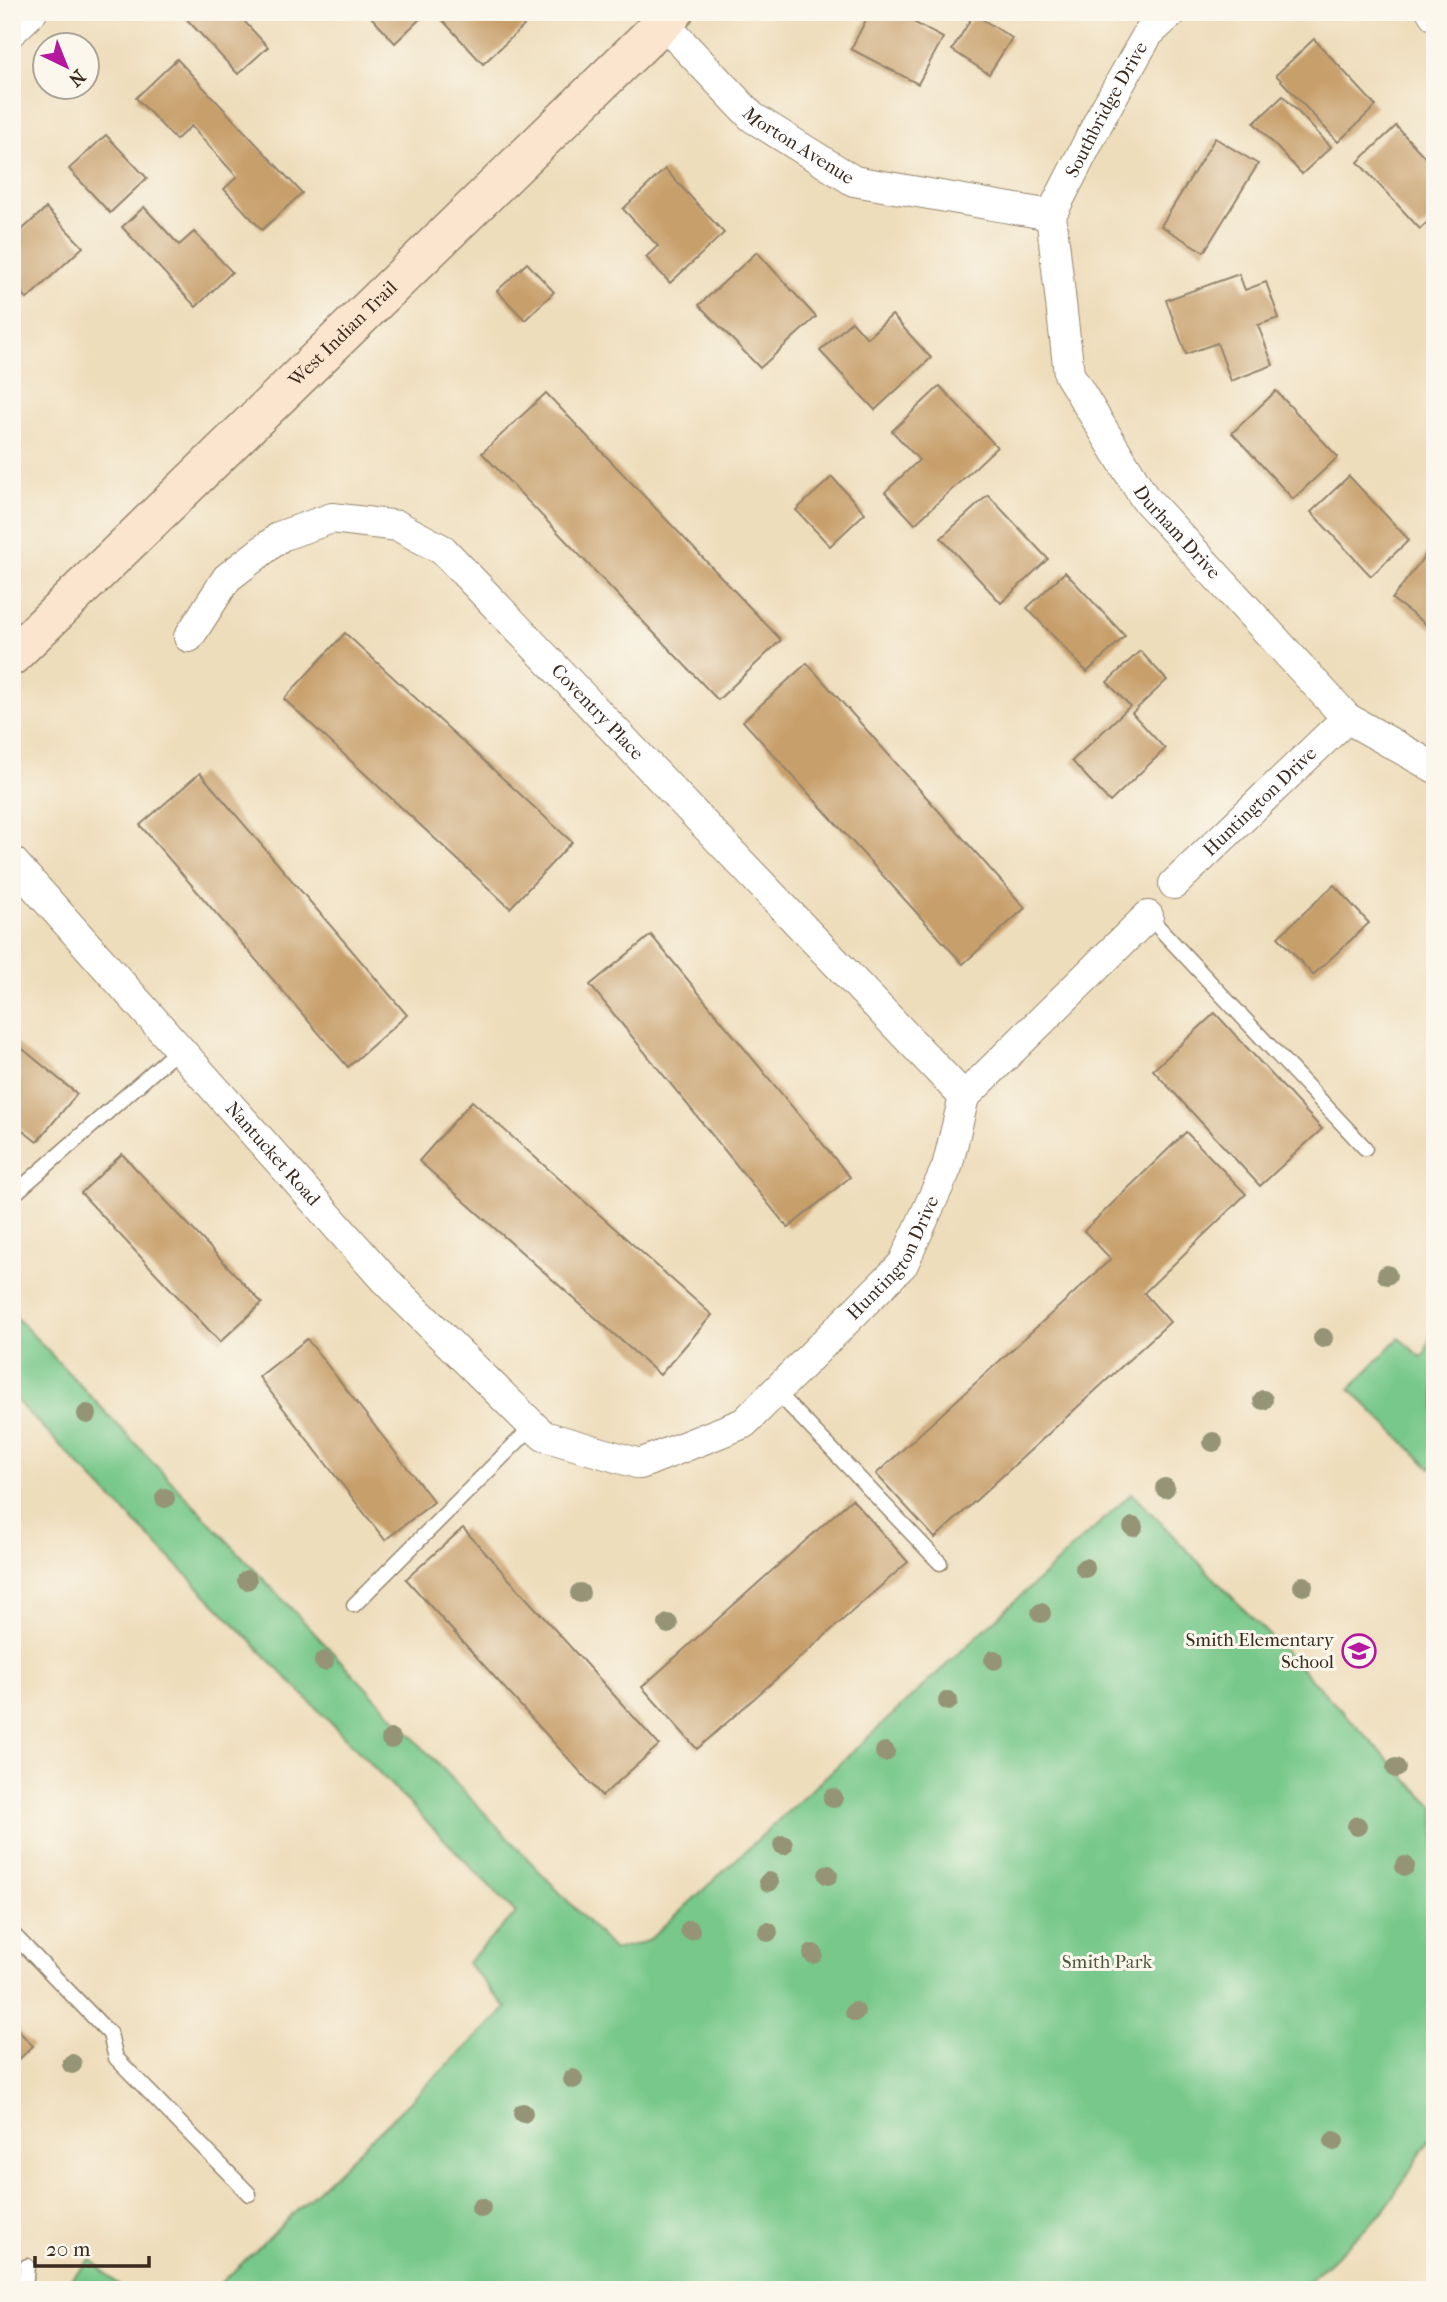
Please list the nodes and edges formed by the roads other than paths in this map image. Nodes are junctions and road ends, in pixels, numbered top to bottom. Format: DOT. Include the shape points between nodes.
graph roads {
  1 [pos="32,12"];
  2 [pos="1172,12"];
  3 [pos="668,18"];
  4 [pos="12,30"];
  5 [pos="1051,215"];
  6 [pos="189,637"];
  7 [pos="12,656"];
  8 [pos="1346,718"];
  9 [pos="1435,768"];
  10 [pos="12,862"];
  11 [pos="1174,884"];
  12 [pos="1147,916"];
  13 [pos="179,1049"];
  14 [pos="964,1097"];
  15 [pos="1365,1148"];
  16 [pos="12,1196"];
  17 [pos="776,1391"];
  18 [pos="539,1431"];
  19 [pos="940,1563"];
  20 [pos="354,1605"];
  21 [pos="12,1933"];
  22 [pos="249,2194"];
  23 [pos="27,2266"];
  24 [pos="25,2290"];
  1 -- 4 [label="street"];
  2 -- 5 [label="street, Southbridge Drive" via="1148,34"];
  3 -- 5 [label="street, Morton Avenue" via="752,117 854,181"];
  3 -- 7 [label="main road, West Indian Trail"];
  5 -- 8 [label="street, Durham Drive" via="1069,374 1144,497"];
  6 -- 14 [label="street, Coventry Place" via="227,578 281,536 332,518 398,526 443,550"];
  8 -- 9 [label="street, Durham Drive"];
  8 -- 11 [label="street, Huntington Drive"];
  10 -- 13 [label="street, Nantucket Road"];
  12 -- 14 [label="street"];
  12 -- 15 [label="lane"];
  13 -- 16 [label="lane"];
  13 -- 18 [label="street, Nantucket Road" via="384,1279"];
  14 -- 17 [label="street, Huntington Drive" via="947,1167 903,1264"];
  17 -- 18 [label="street, Huntington Drive" via="744,1423 640,1464"];
  17 -- 19 [label="lane"];
  18 -- 20 [label="lane"];
  21 -- 22 [label="lane" via="110,2034 116,2058"];
  23 -- 24 [label="lane"];
}
